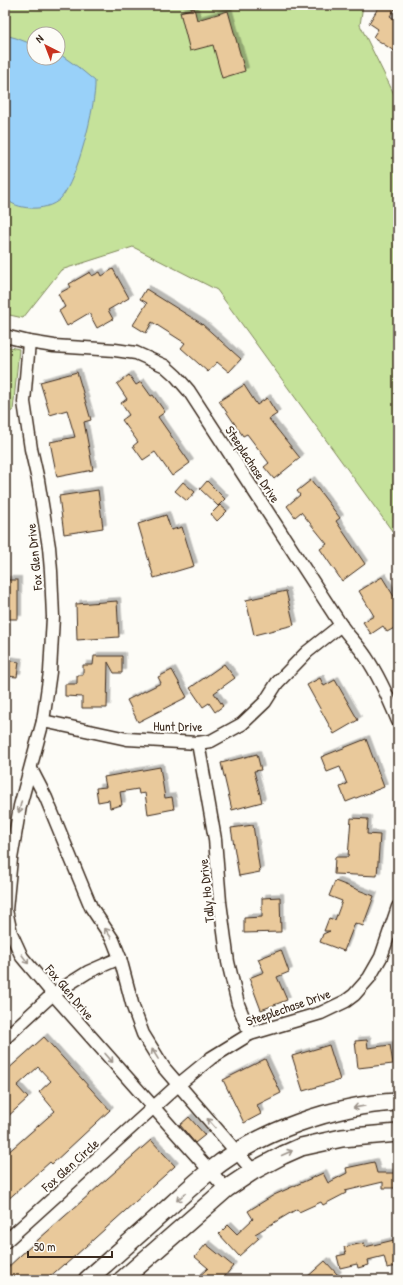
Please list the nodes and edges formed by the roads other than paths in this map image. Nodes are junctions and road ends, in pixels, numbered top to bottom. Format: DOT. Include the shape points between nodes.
graph roads {
  1 [pos="5,336"];
  2 [pos="30,342"];
  3 [pos="341,625"];
  4 [pos="43,721"];
  5 [pos="398,721"];
  6 [pos="198,743"];
  7 [pos="31,769"];
  8 [pos="398,908"];
  9 [pos="120,958"];
  10 [pos="53,994"];
  11 [pos="250,1034"];
  12 [pos="5,1038"];
  13 [pos="178,1085"];
  14 [pos="398,1102"];
  15 [pos="153,1108"];
  16 [pos="398,1133"];
  17 [pos="237,1152"];
  18 [pos="210,1171"];
  19 [pos="253,1171"];
  20 [pos="226,1189"];
  21 [pos="5,1242"];
  22 [pos="87,1280"];
  23 [pos="122,1280"];
  1 -- 2 [label="street, Steeplechase Drive"];
  2 -- 3 [label="street, Steeplechase Drive" via="136,353 165,366 176,376 189,391"];
  2 -- 4 [label="street, Fox Glen Drive" via="24,402 49,546 52,579 53,617"];
  3 -- 5 [label="street, Steeplechase Drive" via="374,670"];
  3 -- 6 [label="street, Hunt Drive" via="307,652 277,683 265,702 242,724 211,741"];
  4 -- 6 [label="street, Hunt Drive" via="127,739"];
  4 -- 7 [label="street, Fox Glen Drive"];
  6 -- 11 [label="street, Tally Ho Drive" via="215,839 228,962 238,1004"];
  9 -- 7 [label="street, one-way" via="113,940 91,907 46,798"];
  7 -- 10 [label="street, Fox Glen Drive, one-way" via="20,806 6,910 11,933 22,957"];
  8 -- 11 [label="street, Steeplechase Drive" via="381,957 354,996 320,1013"];
  9 -- 10 [label="street" via="88,972"];
  13 -- 9 [label="street, one-way" via="143,1034"];
  10 -- 12 [label="street"];
  10 -- 15 [label="street, Fox Glen Drive, one-way"];
  11 -- 13 [label="street, Steeplechase Drive" via="211,1058"];
  13 -- 15 [label="street, Steeplechase Drive"];
  17 -- 13 [label="street, one-way"];
  14 -- 17 [label="main road, one-way" via="344,1110 310,1119 264,1136"];
  15 -- 18 [label="street, Fox Glen Drive"];
  15 -- 21 [label="street, Fox Glen Circle"];
  19 -- 16 [label="main road, one-way" via="301,1147 342,1138"];
  17 -- 18 [label="main road"];
  17 -- 19 [label="street"];
  18 -- 20 [label="street, Fox Glen Drive"];
  18 -- 22 [label="main road, one-way"];
  19 -- 20 [label="main road"];
  20 -- 23 [label="main road"];
}
